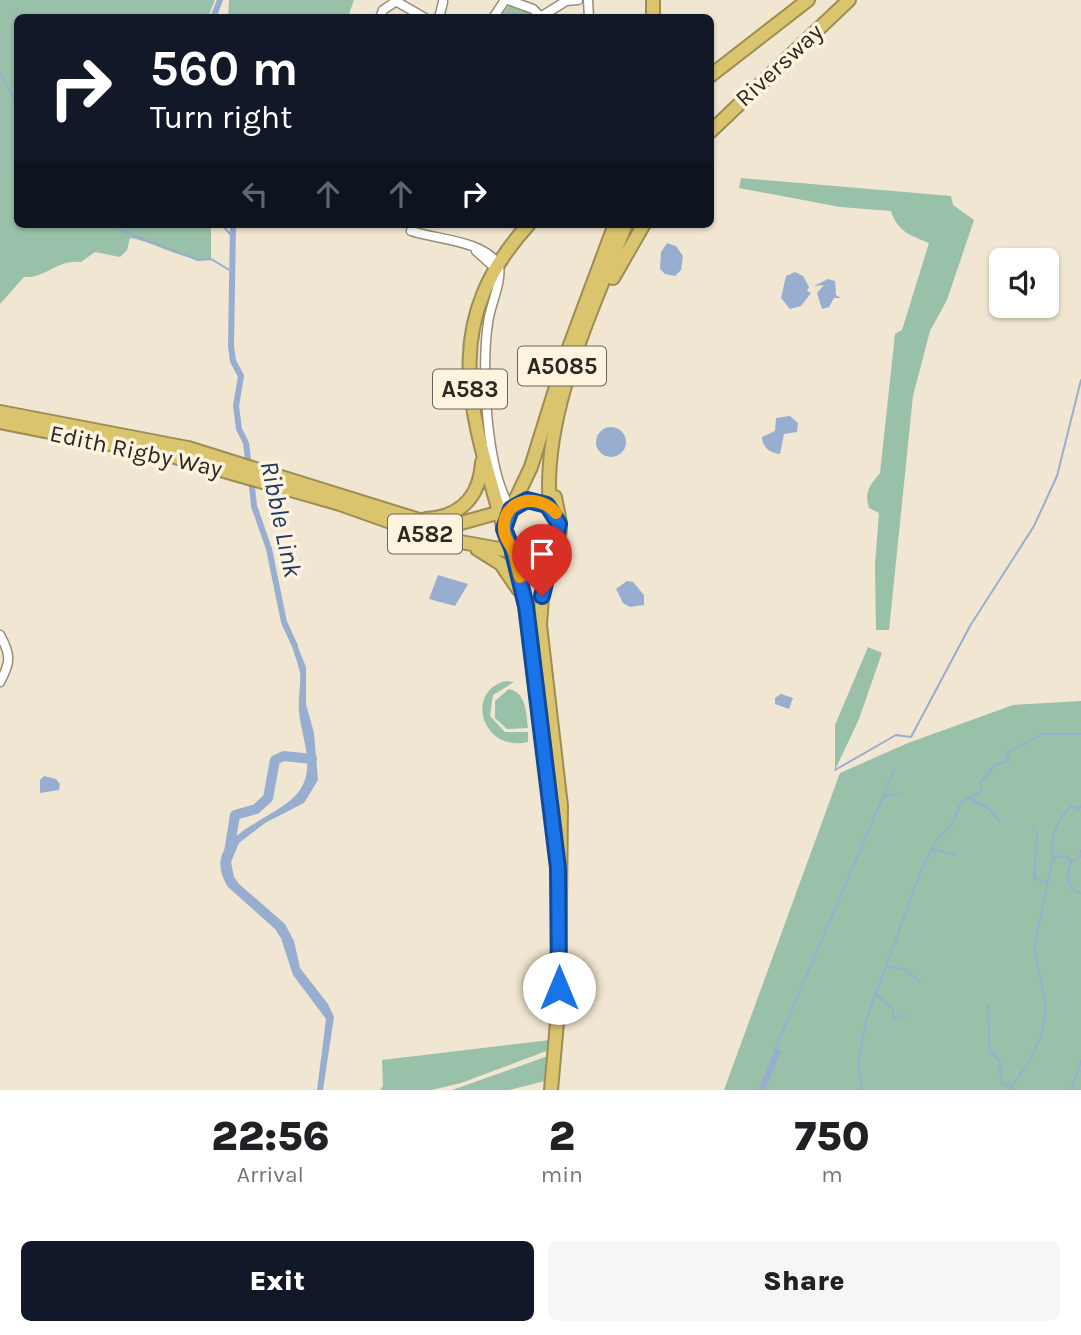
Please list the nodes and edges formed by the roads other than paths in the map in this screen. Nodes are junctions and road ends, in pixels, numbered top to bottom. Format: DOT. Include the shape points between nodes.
graph roads {
  1 [pos="506,0"];
  2 [pos="578,0"];
  3 [pos="808,0"];
  4 [pos="849,0"];
  5 [pos="394,1"];
  6 [pos="566,1"];
  7 [pos="443,2"];
  8 [pos="382,14"];
  9 [pos="418,14"];
  10 [pos="440,14"];
  11 [pos="539,14"];
  12 [pos="546,14"];
  13 [pos="714,73"];
  14 [pos="714,128"];
  15 [pos="412,228"];
  16 [pos="526,228"];
  17 [pos="614,228"];
  18 [pos="624,228"];
  19 [pos="642,228"];
  20 [pos="497,265"];
  21 [pos="590,317"];
  22 [pos="0,412"];
  23 [pos="0,422"];
  24 [pos="115,438"];
  25 [pos="553,440"];
  26 [pos="482,446"];
  27 [pos="519,494"];
  28 [pos="504,495"];
  29 [pos="340,499"];
  30 [pos="550,507"];
  31 [pos="507,510"];
  32 [pos="412,519"];
  33 [pos="559,520"];
  34 [pos="457,542"];
  35 [pos="552,547"];
  36 [pos="512,548"];
  37 [pos="525,601"];
  38 [pos="0,635"];
  39 [pos="0,682"];
  40 [pos="558,868"];
  41 [pos="559,1000"];
  42 [pos="551,1090"];
  43 [pos="558,1090"];
  1 -- 11 [label="street"];
  2 -- 6 [label="street"];
  3 -- 13 [label="highway, Riversway"];
  4 -- 14 [label="highway, Riversway"];
  5 -- 8 [label="street"];
  5 -- 9 [label="street"];
  6 -- 12 [label="street"];
  7 -- 10 [label="street"];
  15 -- 20 [label="street" via="485,251"];
  16 -- 20 [label="highway, A583"];
  17 -- 27 [label="highway, A5085"];
  18 -- 21 [label="highway, A5085"];
  19 -- 21 [label="highway"];
  20 -- 26 [label="highway, A583" via="477,308 469,351 470,387"];
  20 -- 28 [label="street" via="500,273 488,321 485,369 492,442"];
  21 -- 25 [label="highway"];
  22 -- 24 [label="highway, Edith Rigby Way / A582"];
  23 -- 24 [label="highway, Edith Rigby Way / A582"];
  24 -- 29 [label="highway, Edith Rigby Way / A582" via="210,454"];
  25 -- 30 [label="highway"];
  25 -- 33 [label="highway"];
  26 -- 31 [label="highway, A583"];
  26 -- 32 [label="highway" via="481,475 469,501 446,516"];
  27 -- 28 [label="street"];
  27 -- 31 [label="highway, A5085"];
  28 -- 31 [label="street"];
  29 -- 32 [label="highway, Edith Rigby Way / A582"];
  29 -- 34 [label="highway, Edith Rigby Way / A582"];
  30 -- 31 [label="highway" via="531,500"];
  30 -- 33 [label="highway"];
  31 -- 32 [label="highway, Edith Rigby Way / A582" via="445,526"];
  31 -- 36 [label="highway, A583" via="504,529"];
  33 -- 35 [label="highway" via="559,535"];
  34 -- 36 [label="highway, Edith Rigby Way / A582"];
  34 -- 37 [label="highway" via="502,564"];
  35 -- 36 [label="highway" via="532,556"];
  35 -- 40 [label="highway" via="540,625 559,773"];
  36 -- 37 [label="highway"];
  37 -- 40 [label="highway"];
  38 -- 39 [label="street" via="10,653 10,664"];
  40 -- 41 [label="highway"];
  41 -- 42 [label="highway"];
  41 -- 43 [label="highway"];
}
